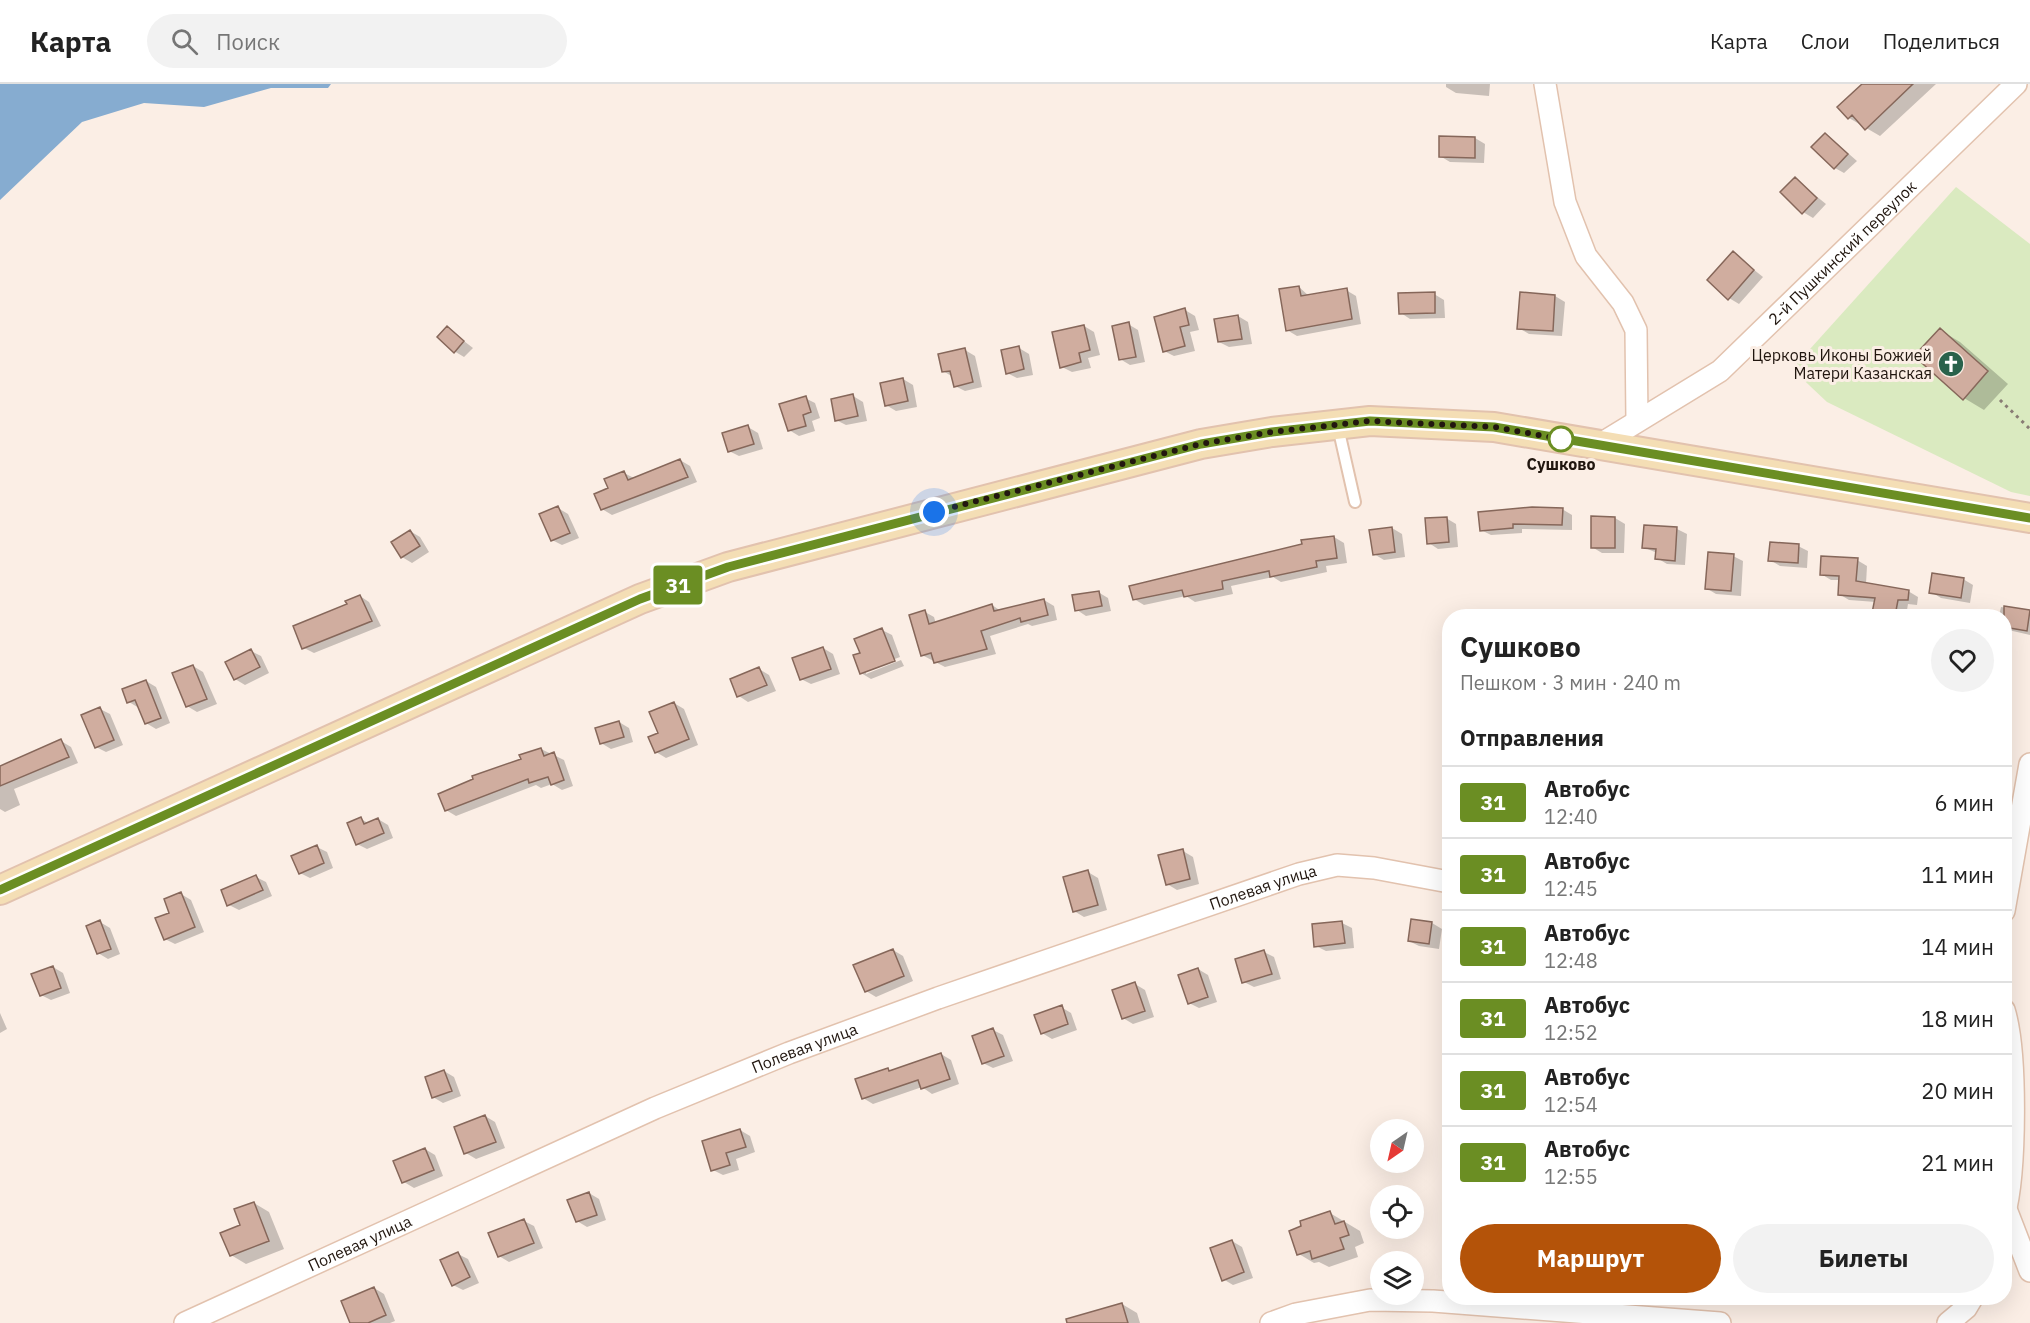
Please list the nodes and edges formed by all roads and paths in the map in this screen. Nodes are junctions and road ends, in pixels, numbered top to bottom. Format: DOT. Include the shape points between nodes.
graph roads {
  1 [pos="1545,84"];
  2 [pos="2016,84"];
  3 [pos="2000,400"];
  4 [pos="1637,422"];
  5 [pos="1338,425"];
  6 [pos="2030,429"];
  7 [pos="1599,445"];
  8 [pos="1355,502"];
  9 [pos="2030,518"];
  10 [pos="2030,764"];
  11 [pos="2012,866"];
  12 [pos="1442,881"];
  13 [pos="0,890"];
  14 [pos="2012,1050"];
  15 [pos="2021,1143"];
  16 [pos="2012,1182"];
  17 [pos="2012,1229"];
  18 [pos="2030,1271"];
  19 [pos="1442,1302"];
  20 [pos="1484,1305"];
  21 [pos="1967,1305"];
  22 [pos="185,1323"];
  23 [pos="1271,1323"];
  24 [pos="1720,1323"];
  25 [pos="1948,1323"];
  1 -- 4 [label="street" via="1569,213 1586,256 1623,303 1636,330"];
  2 -- 4 [label="street, 2-й Пушкинский переулок" via="1720,371"];
  3 -- 6 [label="path"];
  4 -- 7 [label="street, 2-й Пушкинский переулок"];
  5 -- 7 [label="main road" via="1370,421 1494,427"];
  5 -- 8 [label="lane"];
  5 -- 13 [label="main road" via="1201,444 728,567 640,599 514,654"];
  7 -- 9 [label="main road"];
  10 -- 11 [label="street"];
  12 -- 22 [label="street, Полевая улица" via="1374,868 1337,866 1299,874 938,998 655,1108"];
  14 -- 15 [label="street"];
  15 -- 16 [label="street"];
  17 -- 18 [label="street"];
  19 -- 23 [label="street" via="1370,1300 1296,1314"];
  20 -- 24 [label="street"];
  21 -- 25 [label="street"];
}
